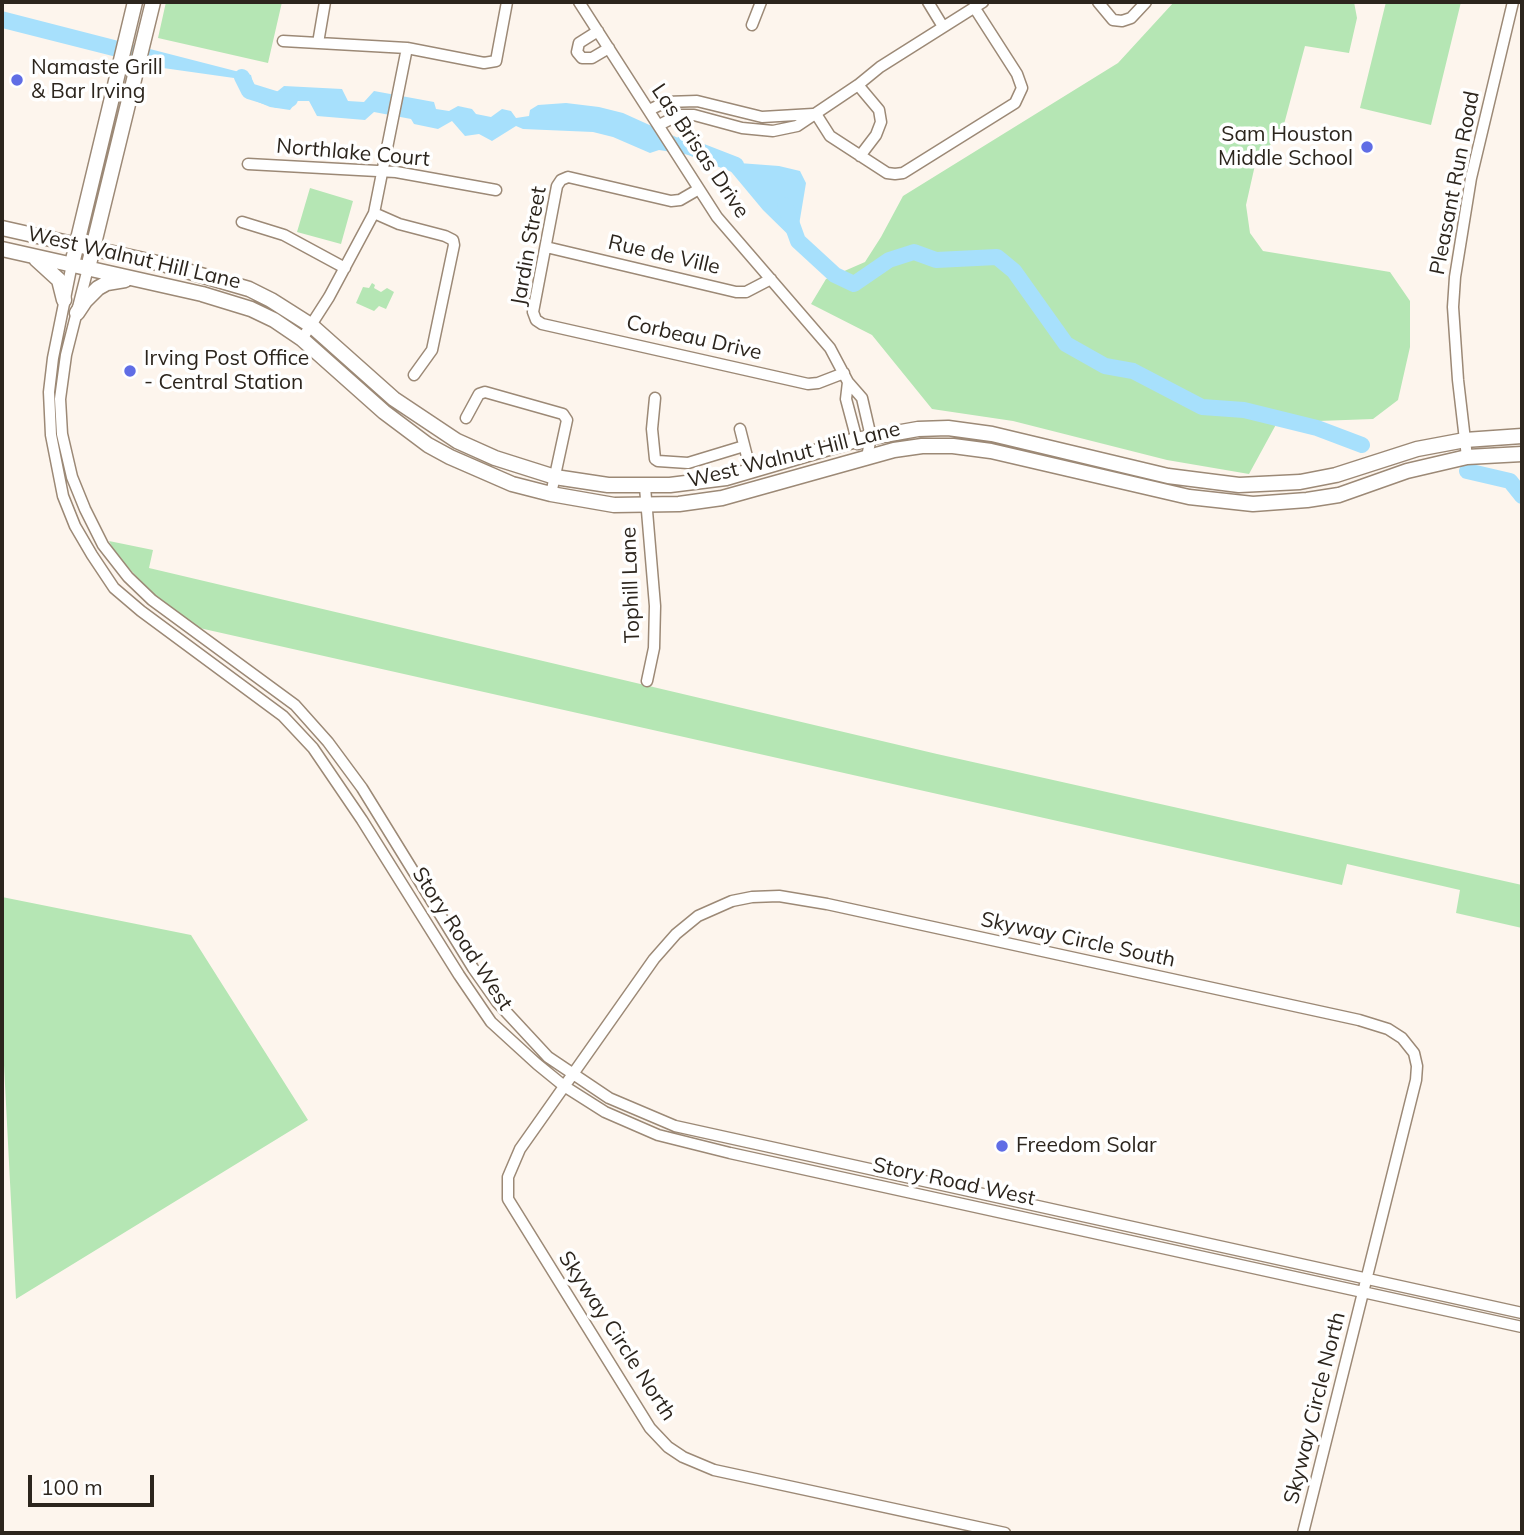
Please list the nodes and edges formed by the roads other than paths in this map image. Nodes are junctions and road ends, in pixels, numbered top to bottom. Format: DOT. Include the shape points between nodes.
graph roads {
  1 [pos="135,2"];
  2 [pos="153,2"];
  3 [pos="325,2"];
  4 [pos="508,2"];
  5 [pos="579,2"];
  6 [pos="761,2"];
  7 [pos="928,2"];
  8 [pos="1098,2"];
  9 [pos="1146,2"];
  10 [pos="1513,2"];
  11 [pos="978,4"];
  12 [pos="752,25"];
  13 [pos="942,25"];
  14 [pos="598,31"];
  15 [pos="283,41"];
  16 [pos="318,43"];
  17 [pos="407,48"];
  18 [pos="609,48"];
  19 [pos="858,85"];
  20 [pos="649,110"];
  21 [pos="816,114"];
  22 [pos="659,125"];
  23 [pos="100,149"];
  24 [pos="115,153"];
  25 [pos="860,156"];
  26 [pos="248,164"];
  27 [pos="383,172"];
  28 [pos="699,189"];
  29 [pos="496,190"];
  30 [pos="374,214"];
  31 [pos="242,222"];
  32 [pos="2,228"];
  33 [pos="76,244"];
  34 [pos="546,247"];
  35 [pos="93,248"];
  36 [pos="2,249"];
  37 [pos="26,253"];
  38 [pos="72,264"];
  39 [pos="88,268"];
  40 [pos="345,268"];
  41 [pos="136,279"];
  42 [pos="771,279"];
  43 [pos="64,300"];
  44 [pos="77,313"];
  45 [pos="536,320"];
  46 [pos="312,326"];
  47 [pos="302,339"];
  48 [pos="414,375"];
  49 [pos="846,378"];
  50 [pos="655,398"];
  51 [pos="387,414"];
  52 [pos="466,418"];
  53 [pos="740,429"];
  54 [pos="449,436"];
  55 [pos="1522,436"];
  56 [pos="872,437"];
  57 [pos="856,440"];
  58 [pos="1465,440"];
  59 [pos="65,444"];
  60 [pos="744,446"];
  61 [pos="52,447"];
  62 [pos="1522,454"];
  63 [pos="867,457"];
  64 [pos="1467,457"];
  65 [pos="1355,469"];
  66 [pos="751,472"];
  67 [pos="1336,475"];
  68 [pos="555,477"];
  69 [pos="645,487"];
  70 [pos="1360,487"];
  71 [pos="551,494"];
  72 [pos="1339,495"];
  73 [pos="647,506"];
  74 [pos="152,600"];
  75 [pos="141,611"];
  76 [pos="648,681"];
  77 [pos="572,1074"];
  78 [pos="564,1086"];
  79 [pos="753,1144"];
  80 [pos="750,1158"];
  81 [pos="836,1163"];
  82 [pos="839,1177"];
  83 [pos="1366,1279"];
  84 [pos="1363,1292"];
  85 [pos="1522,1312"];
  86 [pos="1522,1327"];
  87 [pos="1006,1533"];
  88 [pos="1303,1533"];
  1 -- 23 [label="main road"];
  2 -- 24 [label="main road"];
  3 -- 16 [label="street"];
  4 -- 17 [label="street" via="496,61 484,63"];
  5 -- 14 [label="street, Las Brisas Drive"];
  6 -- 12 [label="street"];
  7 -- 13 [label="street"];
  8 -- 9 [label="street" via="1113,20 1122,21"];
  10 -- 58 [label="street, Pleasant Run Road" via="1471,178 1455,277 1453,307"];
  11 -- 13 [label="street"];
  11 -- 25 [label="street" via="1017,74 1022,88 1015,103 903,173 887,173"];
  13 -- 19 [label="street"];
  14 -- 18 [label="street, Las Brisas Drive"];
  14 -- 18 [label="street" via="579,43 577,52 582,58 592,58"];
  15 -- 16 [label="street"];
  16 -- 17 [label="street"];
  17 -- 27 [label="street"];
  18 -- 20 [label="street, Las Brisas Drive"];
  19 -- 21 [label="street"];
  19 -- 25 [label="street" via="879,110 881,122"];
  20 -- 21 [label="street" via="666,102 697,101 762,117"];
  20 -- 22 [label="street, Las Brisas Drive"];
  21 -- 22 [label="street" via="797,126 773,131 742,128 694,114 679,115"];
  21 -- 25 [label="street" via="830,136"];
  22 -- 28 [label="street, Las Brisas Drive"];
  23 -- 24 [label="main road"];
  23 -- 33 [label="main road"];
  24 -- 35 [label="main road"];
  26 -- 27 [label="street, Northlake Court"];
  27 -- 29 [label="street, Northlake Court"];
  27 -- 30 [label="street"];
  28 -- 34 [label="street, Jardin Street" via="671,201 568,177 557,186"];
  28 -- 42 [label="street, Las Brisas Drive"];
  30 -- 40 [label="street"];
  30 -- 48 [label="street" via="453,240 432,350"];
  31 -- 40 [label="street" via="284,235"];
  32 -- 33 [label="main road, West Walnut Hill Lane"];
  33 -- 35 [label="main road, West Walnut Hill Lane"];
  33 -- 38 [label="main road"];
  34 -- 42 [label="street, Rue de Ville" via="736,292"];
  34 -- 45 [label="street, Jardin Street" via="533,312"];
  35 -- 39 [label="main road"];
  35 -- 46 [label="main road, West Walnut Hill Lane" via="249,289"];
  36 -- 37 [label="main road, West Walnut Hill Lane"];
  37 -- 38 [label="main road, West Walnut Hill Lane"];
  37 -- 43 [label="main road" via="58,278"];
  38 -- 39 [label="main road, West Walnut Hill Lane"];
  38 -- 43 [label="street, Story Road West"];
  39 -- 41 [label="main road, West Walnut Hill Lane"];
  39 -- 44 [label="street, Story Road West"];
  40 -- 46 [label="street"];
  41 -- 44 [label="main road" via="98,288"];
  41 -- 47 [label="main road, West Walnut Hill Lane" via="228,300 274,320"];
  42 -- 49 [label="street, Las Brisas Drive" via="830,348"];
  43 -- 61 [label="street, Story Road West" via="49,392"];
  44 -- 59 [label="street, Story Road West" via="60,399"];
  45 -- 49 [label="street, Corbeau Drive" via="808,384"];
  46 -- 47 [label="street"];
  46 -- 54 [label="main road, West Walnut Hill Lane" via="394,399"];
  47 -- 51 [label="main road, West Walnut Hill Lane"];
  49 -- 56 [label="street, Las Brisas Drive" via="862,398"];
  49 -- 57 [label="street, Las Brisas Drive"];
  50 -- 60 [label="street" via="652,429 658,461 688,463"];
  51 -- 54 [label="main road" via="399,414 433,437"];
  51 -- 71 [label="main road, West Walnut Hill Lane" via="450,457 512,484"];
  52 -- 68 [label="street" via="479,394 485,392 562,414 567,420"];
  53 -- 60 [label="street"];
  54 -- 68 [label="main road, West Walnut Hill Lane" via="495,458"];
  55 -- 58 [label="main road, West Walnut Hill Lane"];
  56 -- 57 [label="main road, West Walnut Hill Lane"];
  56 -- 63 [label="street, Las Brisas Drive"];
  56 -- 67 [label="main road, West Walnut Hill Lane" via="948,428 992,433 1168,476 1219,483 1264,485"];
  57 -- 63 [label="street, Las Brisas Drive"];
  57 -- 66 [label="main road, West Walnut Hill Lane"];
  58 -- 64 [label="street, Pleasant Run Road"];
  58 -- 65 [label="main road, West Walnut Hill Lane" via="1417,449"];
  59 -- 61 [label="street"];
  59 -- 74 [label="street, Story Road West" via="72,477 103,545"];
  60 -- 66 [label="street"];
  61 -- 75 [label="street, Story Road West" via="75,526 114,588"];
  62 -- 64 [label="main road, West Walnut Hill Lane"];
  63 -- 72 [label="main road, West Walnut Hill Lane" via="894,450 953,446 1189,497 1253,504"];
  63 -- 73 [label="main road, West Walnut Hill Lane" via="722,498"];
  64 -- 70 [label="main road, West Walnut Hill Lane"];
  65 -- 67 [label="main road, West Walnut Hill Lane"];
  65 -- 70 [label="main road"];
  66 -- 69 [label="main road, West Walnut Hill Lane"];
  67 -- 72 [label="main road"];
  68 -- 69 [label="main road, West Walnut Hill Lane"];
  68 -- 71 [label="street"];
  69 -- 73 [label="street, Tophill Lane"];
  70 -- 72 [label="main road, West Walnut Hill Lane"];
  71 -- 73 [label="main road, West Walnut Hill Lane"];
  73 -- 76 [label="street, Tophill Lane" via="655,606"];
  74 -- 75 [label="street"];
  74 -- 77 [label="street, Story Road West" via="295,705 328,742 497,1002 548,1056"];
  75 -- 78 [label="street, Story Road West" via="283,716 313,748 491,1022"];
  77 -- 78 [label="street, Skyway Circle South"];
  77 -- 79 [label="street, Story Road West" via="645,1115"];
  77 -- 83 [label="street, Skyway Circle South" via="676,934 698,915 752,897 779,896 827,904 1359,1020 1402,1038 1417,1066"];
  78 -- 80 [label="street, Story Road West" via="605,1112 658,1135"];
  78 -- 87 [label="street, Skyway Circle North" via="512,1164 508,1199 650,1428 683,1457 714,1470"];
  79 -- 80 [label="street"];
  79 -- 81 [label="street, Story Road West"];
  80 -- 82 [label="street, Story Road West"];
  81 -- 82 [label="street"];
  81 -- 83 [label="street, Story Road West"];
  82 -- 84 [label="street, Story Road West"];
  83 -- 84 [label="street, Skyway Circle South"];
  83 -- 85 [label="street, Story Road West"];
  84 -- 86 [label="street, Story Road West"];
  84 -- 88 [label="street, Skyway Circle North"];
}
